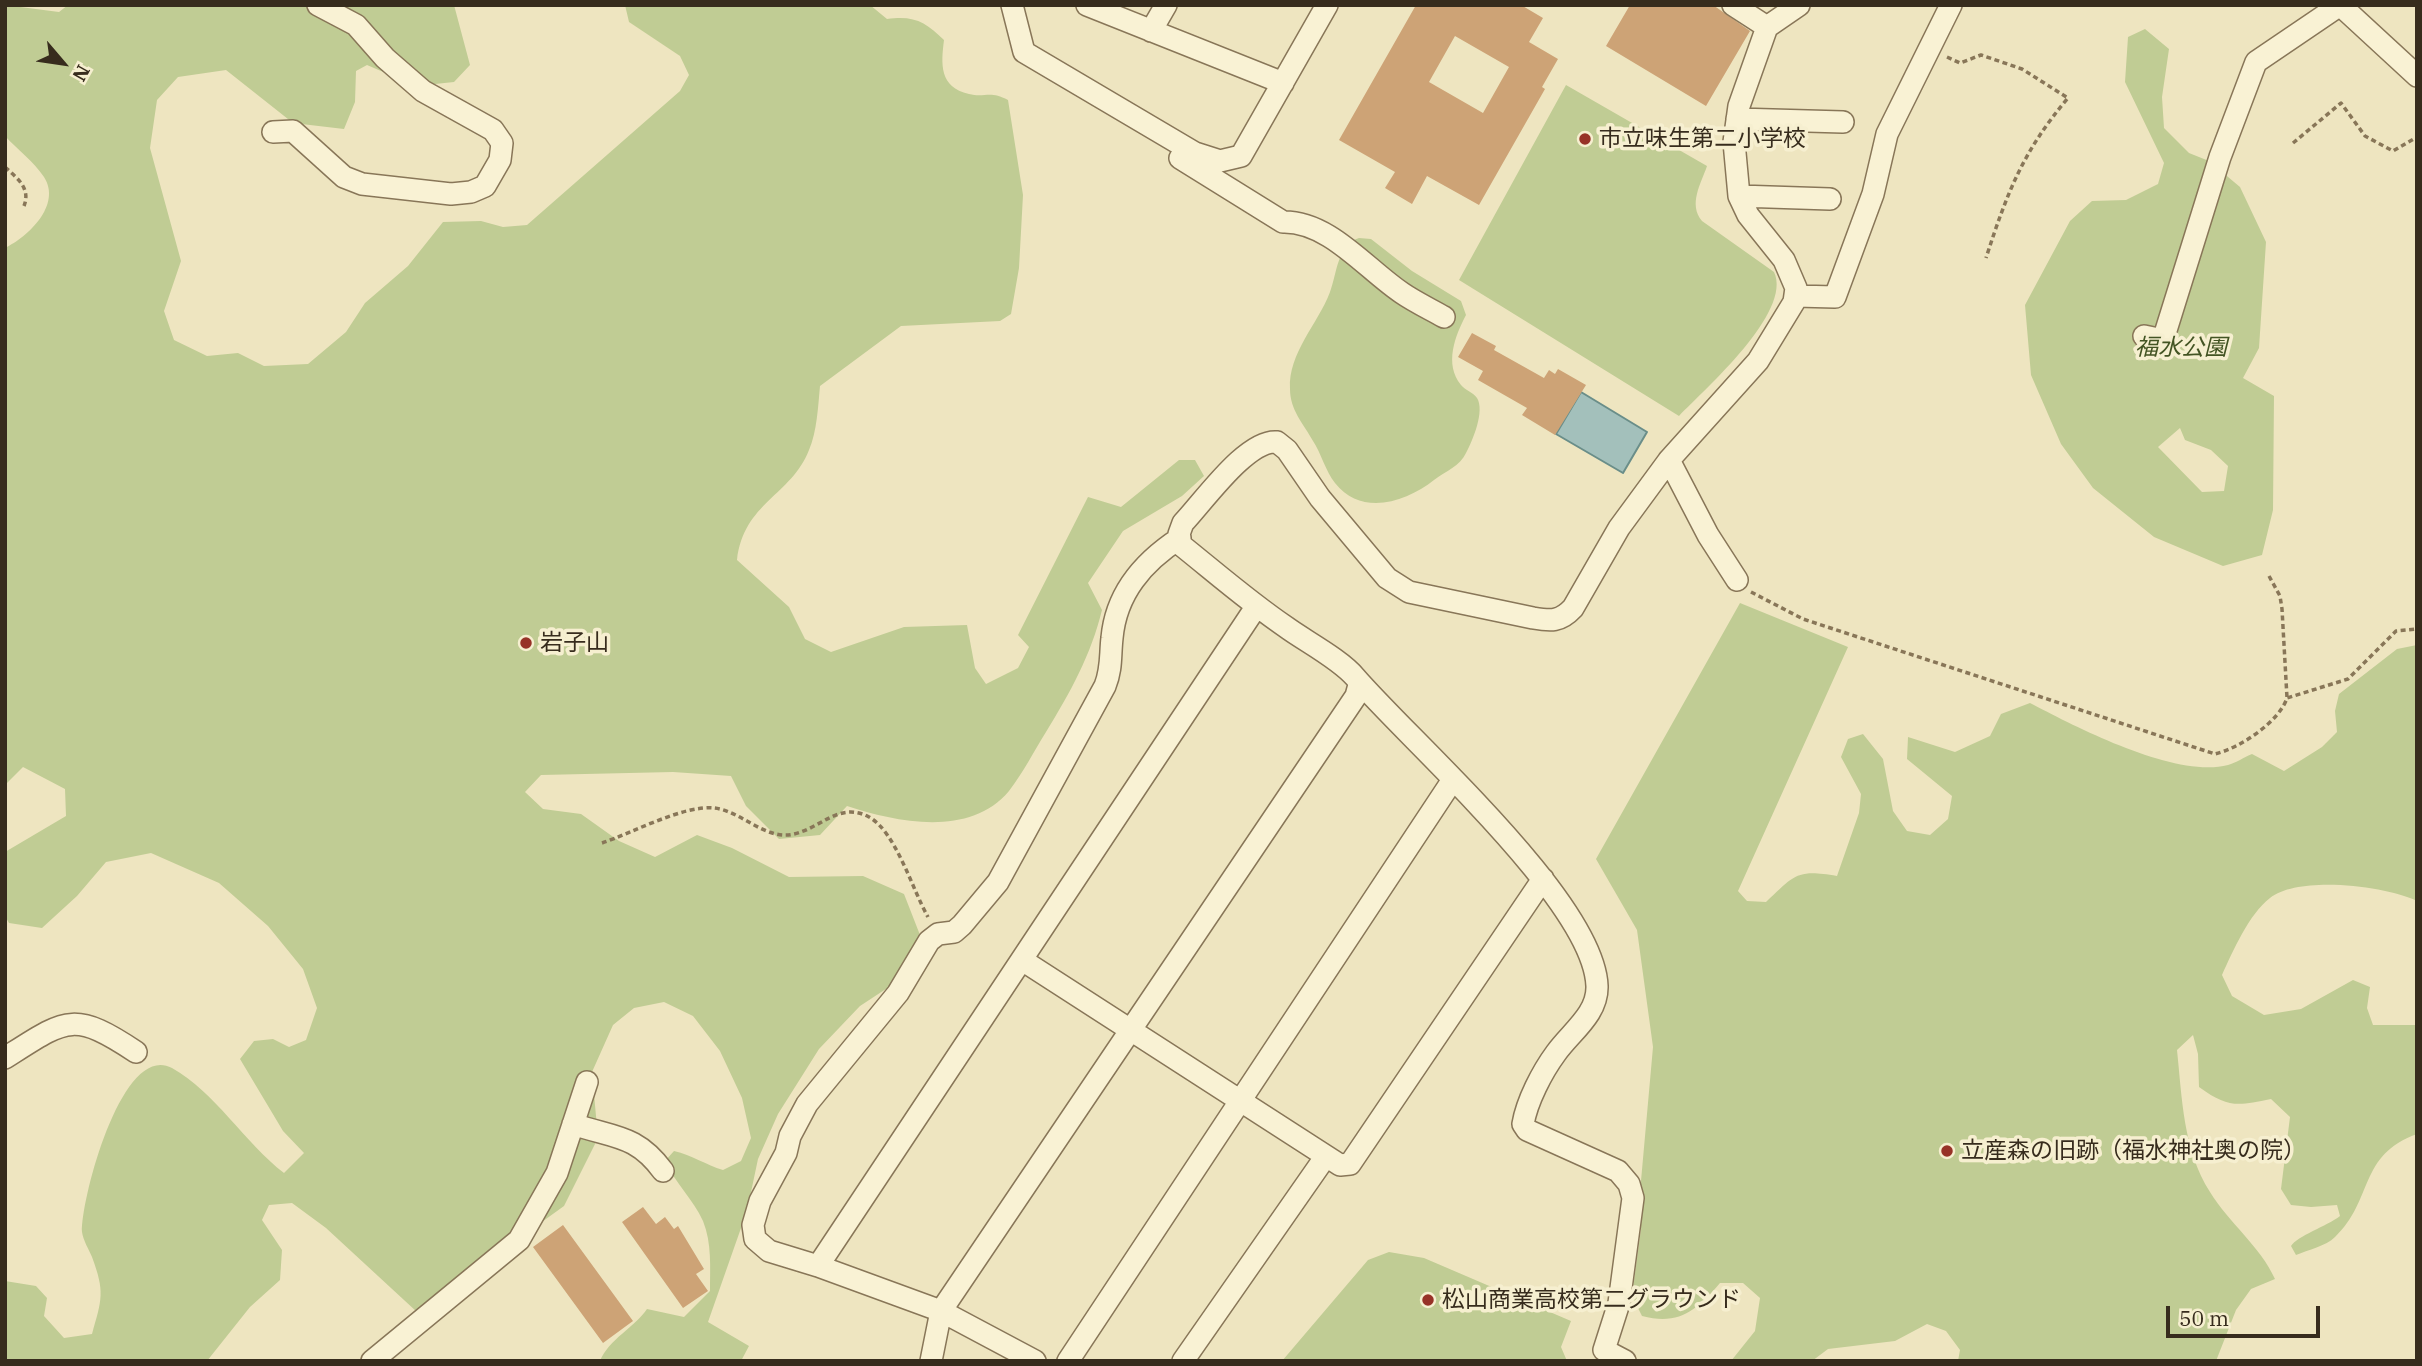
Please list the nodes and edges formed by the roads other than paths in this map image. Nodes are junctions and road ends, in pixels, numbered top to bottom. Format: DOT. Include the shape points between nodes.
graph roads {
  1 [pos="318,5"];
  2 [pos="1012,5"];
  3 [pos="1087,5"];
  4 [pos="1166,5"];
  5 [pos="1327,5"];
  6 [pos="1733,5"];
  7 [pos="1798,5"];
  8 [pos="1951,5"];
  9 [pos="2340,5"];
  10 [pos="1767,27"];
  11 [pos="1152,31"];
  12 [pos="2417,76"];
  13 [pos="1283,82"];
  14 [pos="1737,119"];
  15 [pos="1843,122"];
  16 [pos="1158,131"];
  17 [pos="273,132"];
  18 [pos="1740,196"];
  19 [pos="1830,200"];
  20 [pos="1796,296"];
  21 [pos="1444,317"];
  22 [pos="2144,336"];
  23 [pos="1669,460"];
  24 [pos="1180,538"];
  25 [pos="1737,580"];
  26 [pos="1256,607"];
  27 [pos="1359,685"];
  28 [pos="1452,781"];
  29 [pos="1543,879"];
  30 [pos="1021,960"];
  31 [pos="1132,1029"];
  32 [pos="136,1052"];
  33 [pos="5,1058"];
  34 [pos="587,1082"];
  35 [pos="1243,1101"];
  36 [pos="573,1124"];
  37 [pos="1326,1156"];
  38 [pos="663,1171"];
  39 [pos="818,1266"];
  40 [pos="941,1311"];
  41 [pos="372,1361"];
  42 [pos="931,1361"];
  43 [pos="1035,1361"];
  44 [pos="1068,1361"];
  45 [pos="1183,1361"];
  46 [pos="1625,1361"];
  1 -- 17 [label="street" via="356,25 423,91 493,130 502,143 500,160 485,186 471,192 362,184 344,177 293,131"];
  2 -- 16 [label="street" via="1024,52"];
  3 -- 11 [label="street"];
  4 -- 11 [label="street"];
  5 -- 13 [label="street"];
  6 -- 10 [label="street"];
  7 -- 10 [label="street"];
  8 -- 20 [label="street" via="1887,134 1872,194 1835,297"];
  9 -- 12 [label="street"];
  9 -- 22 [label="street" via="2256,62 2220,157 2163,340"];
  10 -- 14 [label="street"];
  11 -- 13 [label="street"];
  13 -- 16 [label="street" via="1241,156 1234,159 1209,159"];
  14 -- 15 [label="street"];
  14 -- 18 [label="street" via="1734,142"];
  16 -- 21 [label="street" via="1161,144 1169,151 1283,222 1297,222 1321,234 1364,260 1402,294"];
  18 -- 19 [label="street"];
  18 -- 20 [label="street" via="1748,215 1784,260"];
  20 -- 23 [label="street" via="1758,361"];
  23 -- 24 [label="street" via="1619,528 1573,608 1563,618 1551,621 1398,586 1320,498 1278,442 1258,445 1242,459 1183,523"];
  23 -- 25 [label="street"];
  24 -- 26 [label="street" via="1181,545"];
  24 -- 39 [label="street" via="1153,558 1122,595 1105,686 998,882 954,932 938,934 929,941 898,993 807,1104 790,1136 760,1202 753,1225 755,1239 769,1251"];
  26 -- 27 [label="street"];
  26 -- 30 [label="street"];
  27 -- 28 [label="street"];
  27 -- 31 [label="street" via="1356,696"];
  28 -- 29 [label="street"];
  28 -- 35 [label="street"];
  29 -- 37 [label="street" via="1350,1164 1340,1165"];
  29 -- 46 [label="street" via="1577,926 1588,950 1597,997 1547,1065 1523,1124 1527,1130 1618,1171 1629,1184 1633,1198 1619,1303 1604,1350"];
  30 -- 31 [label="street"];
  30 -- 39 [label="street"];
  31 -- 35 [label="street"];
  31 -- 40 [label="street"];
  32 -- 33 [label="street" via="101,1029 73,1024 45,1032"];
  34 -- 36 [label="street"];
  35 -- 37 [label="street"];
  35 -- 44 [label="street"];
  36 -- 38 [label="street" via="644,1148"];
  36 -- 41 [label="street" via="557,1173 519,1240"];
  37 -- 45 [label="street"];
  39 -- 40 [label="street"];
  40 -- 42 [label="street"];
  40 -- 43 [label="street"];
}
